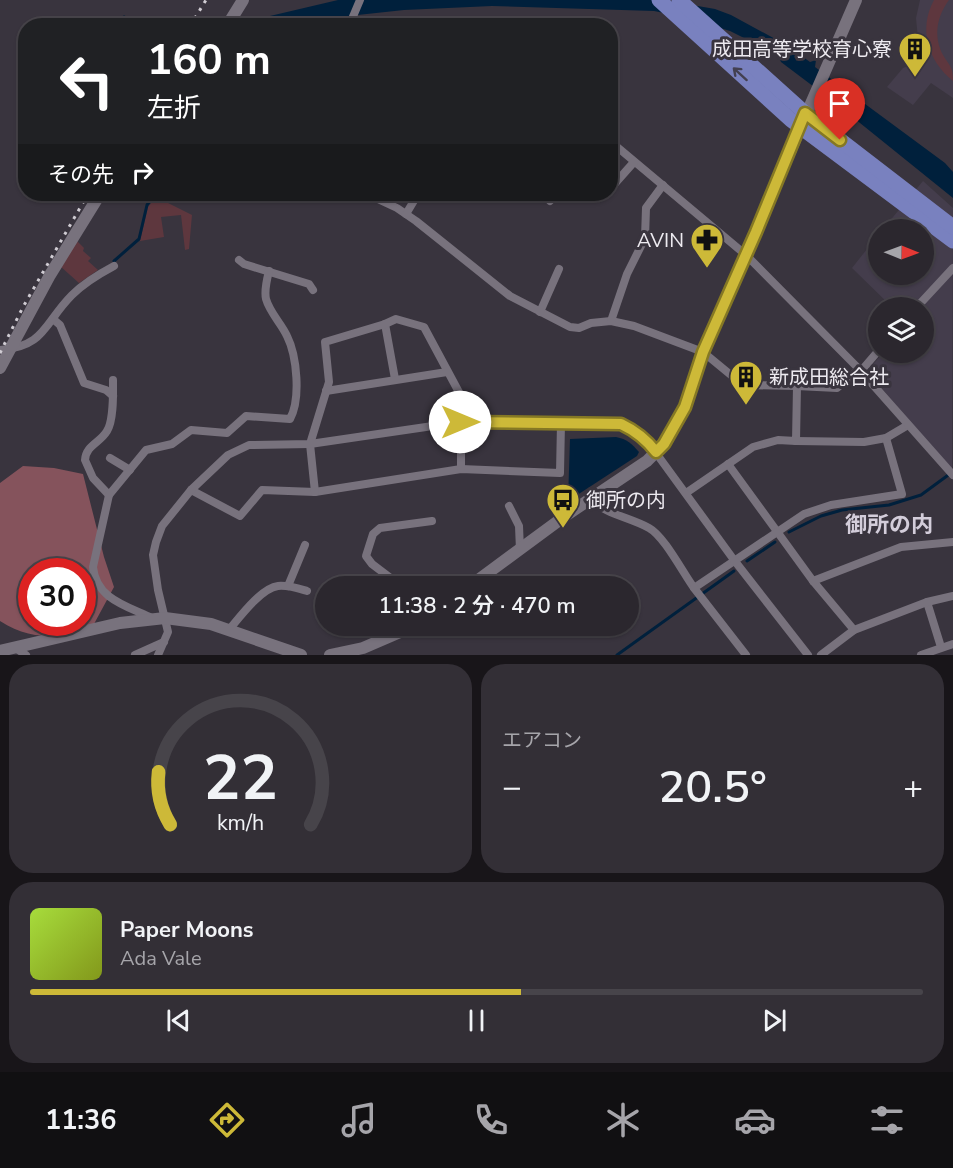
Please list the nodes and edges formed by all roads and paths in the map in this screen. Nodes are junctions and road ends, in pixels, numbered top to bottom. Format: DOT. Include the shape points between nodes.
graph roads {
  1 [pos="360,0"];
  2 [pos="659,0"];
  3 [pos="679,0"];
  4 [pos="855,0"];
  5 [pos="242,1"];
  6 [pos="232,18"];
  7 [pos="352,18"];
  8 [pos="788,108"];
  9 [pos="805,114"];
  10 [pos="618,148"];
  11 [pos="634,162"];
  12 [pos="618,180"];
  13 [pos="663,185"];
  14 [pos="96,201"];
  15 [pos="381,201"];
  16 [pos="414,201"];
  17 [pos="406,214"];
  18 [pos="953,227"];
  19 [pos="953,241"];
  20 [pos="746,255"];
  21 [pos="238,260"];
  22 [pos="114,266"];
  23 [pos="953,268"];
  24 [pos="559,269"];
  25 [pos="269,271"];
  26 [pos="313,290"];
  27 [pos="926,297"];
  28 [pos="540,312"];
  29 [pos="53,320"];
  30 [pos="611,321"];
  31 [pos="385,324"];
  32 [pos="5,350"];
  33 [pos="703,352"];
  34 [pos="868,362"];
  35 [pos="0,368"];
  36 [pos="860,370"];
  37 [pos="447,372"];
  38 [pos="395,379"];
  39 [pos="113,380"];
  40 [pos="797,386"];
  41 [pos="326,391"];
  42 [pos="113,396"];
  43 [pos="460,422"];
  44 [pos="561,423"];
  45 [pos="908,425"];
  46 [pos="886,438"];
  47 [pos="796,441"];
  48 [pos="310,444"];
  49 [pos="656,452"];
  50 [pos="110,458"];
  51 [pos="728,464"];
  52 [pos="130,470"];
  53 [pos="462,470"];
  54 [pos="950,472"];
  55 [pos="191,490"];
  56 [pos="315,492"];
  57 [pos="686,493"];
  58 [pos="109,495"];
  59 [pos="590,499"];
  60 [pos="509,507"];
  61 [pos="432,521"];
  62 [pos="777,531"];
  63 [pos="953,542"];
  64 [pos="304,544"];
  65 [pos="520,550"];
  66 [pos="734,560"];
  67 [pos="388,576"];
  68 [pos="484,576"];
  69 [pos="813,581"];
  70 [pos="288,586"];
  71 [pos="695,590"];
  72 [pos="307,591"];
  73 [pos="953,596"];
  74 [pos="927,602"];
  75 [pos="152,618"];
  76 [pos="165,618"];
  77 [pos="854,630"];
  78 [pos="228,631"];
  79 [pos="394,636"];
  80 [pos="164,642"];
  81 [pos="953,644"];
  82 [pos="14,647"];
  83 [pos="941,647"];
  84 [pos="0,651"];
  85 [pos="361,652"];
  86 [pos="26,655"];
  87 [pos="135,655"];
  88 [pos="158,655"];
  89 [pos="301,655"];
  90 [pos="330,655"];
  91 [pos="746,655"];
  92 [pos="808,655"];
  93 [pos="821,655"];
  94 [pos="921,655"];
  1 -- 7 [label="street"];
  8 -- 2 [label="highway, one-way"];
  3 -- 8 [label="highway"];
  4 -- 9 [label="street"];
  5 -- 6 [label="street"];
  8 -- 9 [label="highway"];
  9 -- 18 [label="highway"];
  9 -- 19 [label="highway"];
  9 -- 20 [label="street"];
  10 -- 11 [label="street"];
  11 -- 12 [label="street"];
  11 -- 13 [label="street"];
  13 -- 20 [label="street"];
  13 -- 30 [label="street" via="646,208 645,238 627,274"];
  14 -- 32 [label="street"];
  15 -- 17 [label="street"];
  16 -- 17 [label="street"];
  17 -- 28 [label="street" via="510,296"];
  20 -- 33 [label="street"];
  20 -- 36 [label="street"];
  21 -- 25 [label="street"];
  22 -- 29 [label="street" via="86,282"];
  23 -- 27 [label="street"];
  24 -- 28 [label="street"];
  25 -- 26 [label="street" via="309,284"];
  25 -- 52 [label="street" via="265,296 290,341 296,366 297,391 290,419 246,416 227,433 190,430 172,444 146,450"];
  28 -- 30 [label="street" via="574,328"];
  29 -- 32 [label="street" via="25,347"];
  29 -- 42 [label="street" via="60,325 84,383"];
  30 -- 33 [label="street"];
  31 -- 37 [label="street" via="396,318 423,327"];
  31 -- 38 [label="street"];
  31 -- 41 [label="street" via="325,342 329,382"];
  32 -- 35 [label="street"];
  33 -- 40 [label="street" via="743,385"];
  33 -- 49 [label="street" via="685,407"];
  34 -- 36 [label="street"];
  36 -- 40 [label="street" via="837,388"];
  36 -- 45 [label="street"];
  37 -- 38 [label="street"];
  37 -- 43 [label="street" via="461,396"];
  38 -- 41 [label="street"];
  39 -- 42 [label="street"];
  40 -- 47 [label="street"];
  41 -- 48 [label="street"];
  42 -- 58 [label="street" via="106,433 89,448 85,460 93,478"];
  43 -- 44 [label="street"];
  43 -- 48 [label="street"];
  43 -- 53 [label="street"];
  44 -- 49 [label="street" via="621,424 636,431"];
  44 -- 53 [label="street" via="560,473"];
  45 -- 46 [label="street"];
  45 -- 54 [label="street"];
  46 -- 47 [label="street" via="864,442"];
  46 -- 62 [label="street" via="902,494 831,505 804,514"];
  47 -- 51 [label="street" via="778,440 753,447"];
  48 -- 55 [label="street" via="249,445 228,455"];
  48 -- 56 [label="street"];
  49 -- 57 [label="street"];
  49 -- 59 [label="street"];
  50 -- 52 [label="street"];
  51 -- 57 [label="street"];
  51 -- 62 [label="street"];
  52 -- 58 [label="street"];
  53 -- 56 [label="street"];
  55 -- 56 [label="street" via="240,516 262,490"];
  55 -- 76 [label="street" via="162,526 153,555"];
  57 -- 66 [label="street"];
  58 -- 75 [label="street" via="94,576 110,598"];
  59 -- 65 [label="street"];
  59 -- 71 [label="street" via="600,508 650,529 661,538"];
  60 -- 65 [label="street" via="519,526"];
  61 -- 67 [label="street" via="380,528 373,534 366,556"];
  62 -- 66 [label="street"];
  62 -- 69 [label="street"];
  63 -- 69 [label="street" via="902,547"];
  64 -- 70 [label="street"];
  65 -- 68 [label="street"];
  66 -- 71 [label="street"];
  66 -- 92 [label="street"];
  69 -- 77 [label="street"];
  70 -- 72 [label="street"];
  70 -- 78 [label="street" via="273,587 264,593"];
  71 -- 91 [label="street"];
  73 -- 74 [label="street"];
  74 -- 77 [label="street"];
  74 -- 83 [label="street"];
  75 -- 76 [label="street"];
  75 -- 82 [label="street"];
  76 -- 78 [label="street" via="211,624"];
  76 -- 80 [label="street" via="168,632"];
  77 -- 93 [label="street"];
  78 -- 89 [label="street"];
  79 -- 85 [label="street"];
  80 -- 87 [label="street"];
  80 -- 88 [label="street"];
  81 -- 83 [label="street"];
  82 -- 84 [label="street"];
  82 -- 86 [label="street"];
  83 -- 94 [label="street"];
  85 -- 90 [label="street"];
}
